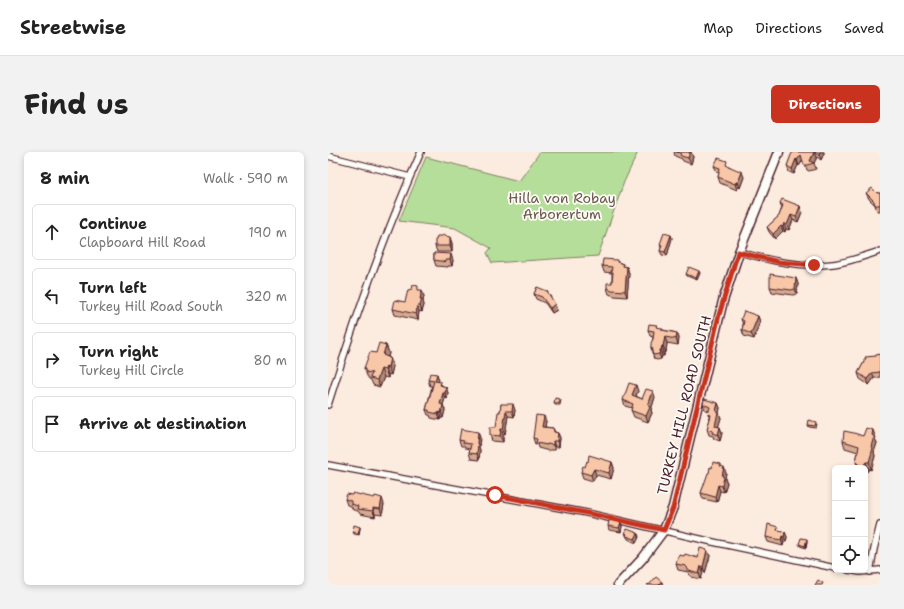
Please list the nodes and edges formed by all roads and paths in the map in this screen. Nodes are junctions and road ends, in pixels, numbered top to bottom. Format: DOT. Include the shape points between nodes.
graph roads {
  1 [pos="422,152"];
  2 [pos="779,152"];
  3 [pos="328,156"];
  4 [pos="410,177"];
  5 [pos="880,251"];
  6 [pos="738,252"];
  7 [pos="328,405"];
  8 [pos="328,465"];
  9 [pos="880,525"];
  10 [pos="664,530"];
  11 [pos="832,567"];
  12 [pos="880,570"];
  13 [pos="870,572"];
  14 [pos="618,585"];
  1 -- 4 [label="street"];
  2 -- 6 [label="street, TURKEY HILL ROAD SOUTH"];
  3 -- 4 [label="street"];
  4 -- 7 [label="street" via="359,309"];
  5 -- 6 [label="street" via="834,264 814,265 779,262"];
  6 -- 10 [label="street, TURKEY HILL ROAD SOUTH" via="719,315 673,508"];
  8 -- 10 [label="street" via="537,503"];
  9 -- 13 [label="street"];
  10 -- 11 [label="street"];
  10 -- 14 [label="street, TURKEY HILL ROAD SOUTH"];
  12 -- 13 [label="street"];
}
